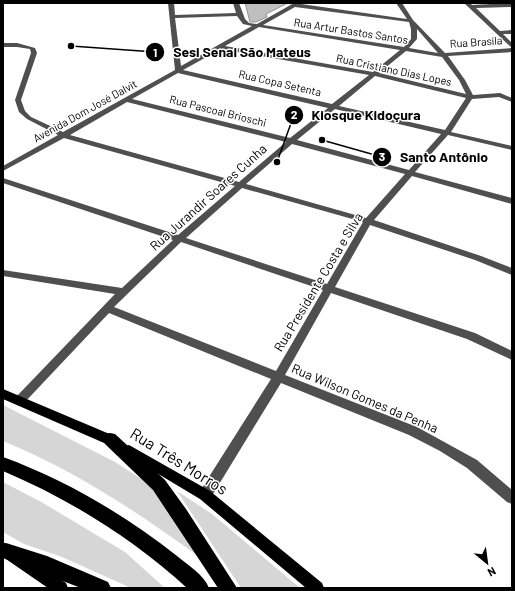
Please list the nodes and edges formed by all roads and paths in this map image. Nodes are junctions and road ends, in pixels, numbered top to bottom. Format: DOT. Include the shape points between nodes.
graph roads {
  1 [pos="171,3"];
  2 [pos="236,3"];
  3 [pos="398,3"];
  4 [pos="296,4"];
  5 [pos="469,5"];
  6 [pos="512,5"];
  7 [pos="239,14"];
  8 [pos="172,17"];
  9 [pos="411,21"];
  10 [pos="256,26"];
  11 [pos="512,32"];
  12 [pos="498,33"];
  13 [pos="3,45"];
  14 [pos="512,46"];
  15 [pos="219,47"];
  16 [pos="405,49"];
  17 [pos="512,50"];
  18 [pos="442,55"];
  19 [pos="177,68"];
  20 [pos="375,74"];
  21 [pos="470,97"];
  22 [pos="128,100"];
  23 [pos="512,100"];
  24 [pos="332,106"];
  25 [pos="447,132"];
  26 [pos="63,135"];
  27 [pos="291,141"];
  28 [pos="512,148"];
  29 [pos="3,169"];
  30 [pos="409,173"];
  31 [pos="3,180"];
  32 [pos="239,186"];
  33 [pos="512,201"];
  34 [pos="368,221"];
  35 [pos="180,238"];
  36 [pos="512,272"];
  37 [pos="3,273"];
  38 [pos="328,288"];
  39 [pos="124,292"];
  40 [pos="107,308"];
  41 [pos="512,356"];
  42 [pos="278,377"];
  43 [pos="3,394"];
  44 [pos="20,400"];
  45 [pos="110,439"];
  46 [pos="3,464"];
  47 [pos="205,496"];
  48 [pos="512,498"];
  49 [pos="5,550"];
  50 [pos="61,588"];
  51 [pos="102,588"];
  52 [pos="200,588"];
  53 [pos="228,588"];
  54 [pos="317,588"];
  1 -- 8 [label="street"];
  2 -- 7 [label="street"];
  3 -- 9 [label="street"];
  4 -- 9 [label="street"];
  4 -- 10 [label="street, Avenida Dom José Dalvit"];
  5 -- 6 [label="street"];
  5 -- 12 [label="street"];
  7 -- 8 [label="street"];
  7 -- 10 [label="street" via="245,24"];
  8 -- 19 [label="street"];
  9 -- 16 [label="street, Rua Jurandir Soares Cunha" via="414,39"];
  9 -- 18 [label="street" via="424,30"];
  10 -- 15 [label="street, Avenida Dom José Dalvit"];
  10 -- 16 [label="street, Rua Artur Bastos Santos"];
  11 -- 12 [label="street"];
  12 -- 14 [label="street"];
  13 -- 26 [label="street" via="32,48 34,53 18,100 22,112"];
  15 -- 19 [label="street, Avenida Dom José Dalvit"];
  15 -- 20 [label="street, Rua Cristiano Dias Lopes"];
  16 -- 18 [label="street, Rua Artur Bastos Santos"];
  16 -- 20 [label="street, Rua Jurandir Soares Cunha"];
  17 -- 18 [label="street, Rua Brasíla"];
  18 -- 21 [label="street" via="467,86"];
  19 -- 22 [label="street, Avenida Dom José Dalvit"];
  19 -- 24 [label="street, Rua Copa Setenta"];
  20 -- 21 [label="street, Rua Cristiano Dias Lopes"];
  20 -- 24 [label="street, Rua Jurandir Soares Cunha"];
  21 -- 23 [label="street, Rua Cristiano Dias Lopes" via="500,95"];
  21 -- 25 [label="street, Rua Presidente Costa e Silva"];
  22 -- 26 [label="street, Avenida Dom José Dalvit"];
  22 -- 27 [label="street, Rua Pascoal Brioschi"];
  24 -- 25 [label="street, Rua Copa Setenta"];
  24 -- 27 [label="street, Rua Jurandir Soares Cunha"];
  25 -- 28 [label="street, Rua Copa Setenta"];
  25 -- 30 [label="street, Rua Presidente Costa e Silva"];
  26 -- 29 [label="street, Avenida Dom José Dalvit"];
  26 -- 32 [label="street"];
  27 -- 30 [label="street, Rua Pascoal Brioschi"];
  27 -- 32 [label="street, Rua Jurandir Soares Cunha"];
  30 -- 33 [label="street, Rua Pascoal Brioschi"];
  30 -- 34 [label="street, Rua Presidente Costa e Silva"];
  31 -- 35 [label="street"];
  32 -- 34 [label="street"];
  32 -- 35 [label="street, Rua Jurandir Soares Cunha"];
  34 -- 36 [label="street"];
  34 -- 38 [label="street, Rua Presidente Costa e Silva"];
  35 -- 38 [label="street"];
  35 -- 39 [label="street, Rua Jurandir Soares Cunha"];
  37 -- 39 [label="street"];
  38 -- 41 [label="street" via="471,336"];
  38 -- 42 [label="street, Rua Presidente Costa e Silva"];
  39 -- 40 [label="street, Rua Jurandir Soares Cunha"];
  40 -- 42 [label="street, Rua Wilson Gomes da Penha"];
  40 -- 44 [label="street, Rua Jurandir Soares Cunha"];
  42 -- 47 [label="street, Rua Presidente Costa e Silva"];
  42 -- 48 [label="street, Rua Wilson Gomes da Penha" via="444,447 472,464"];
  43 -- 44 [label="main road, Rua Três Morros"];
  44 -- 45 [label="main road, Rua Três Morros"];
  45 -- 47 [label="main road, Rua Três Morros"];
  45 -- 53 [label="highway" via="158,486 180,514"];
  46 -- 52 [label="highway" via="94,508 128,529 180,569"];
  47 -- 54 [label="main road, Rua Três Morros"];
  49 -- 50 [label="main road"];
  49 -- 51 [label="highway"];
}
